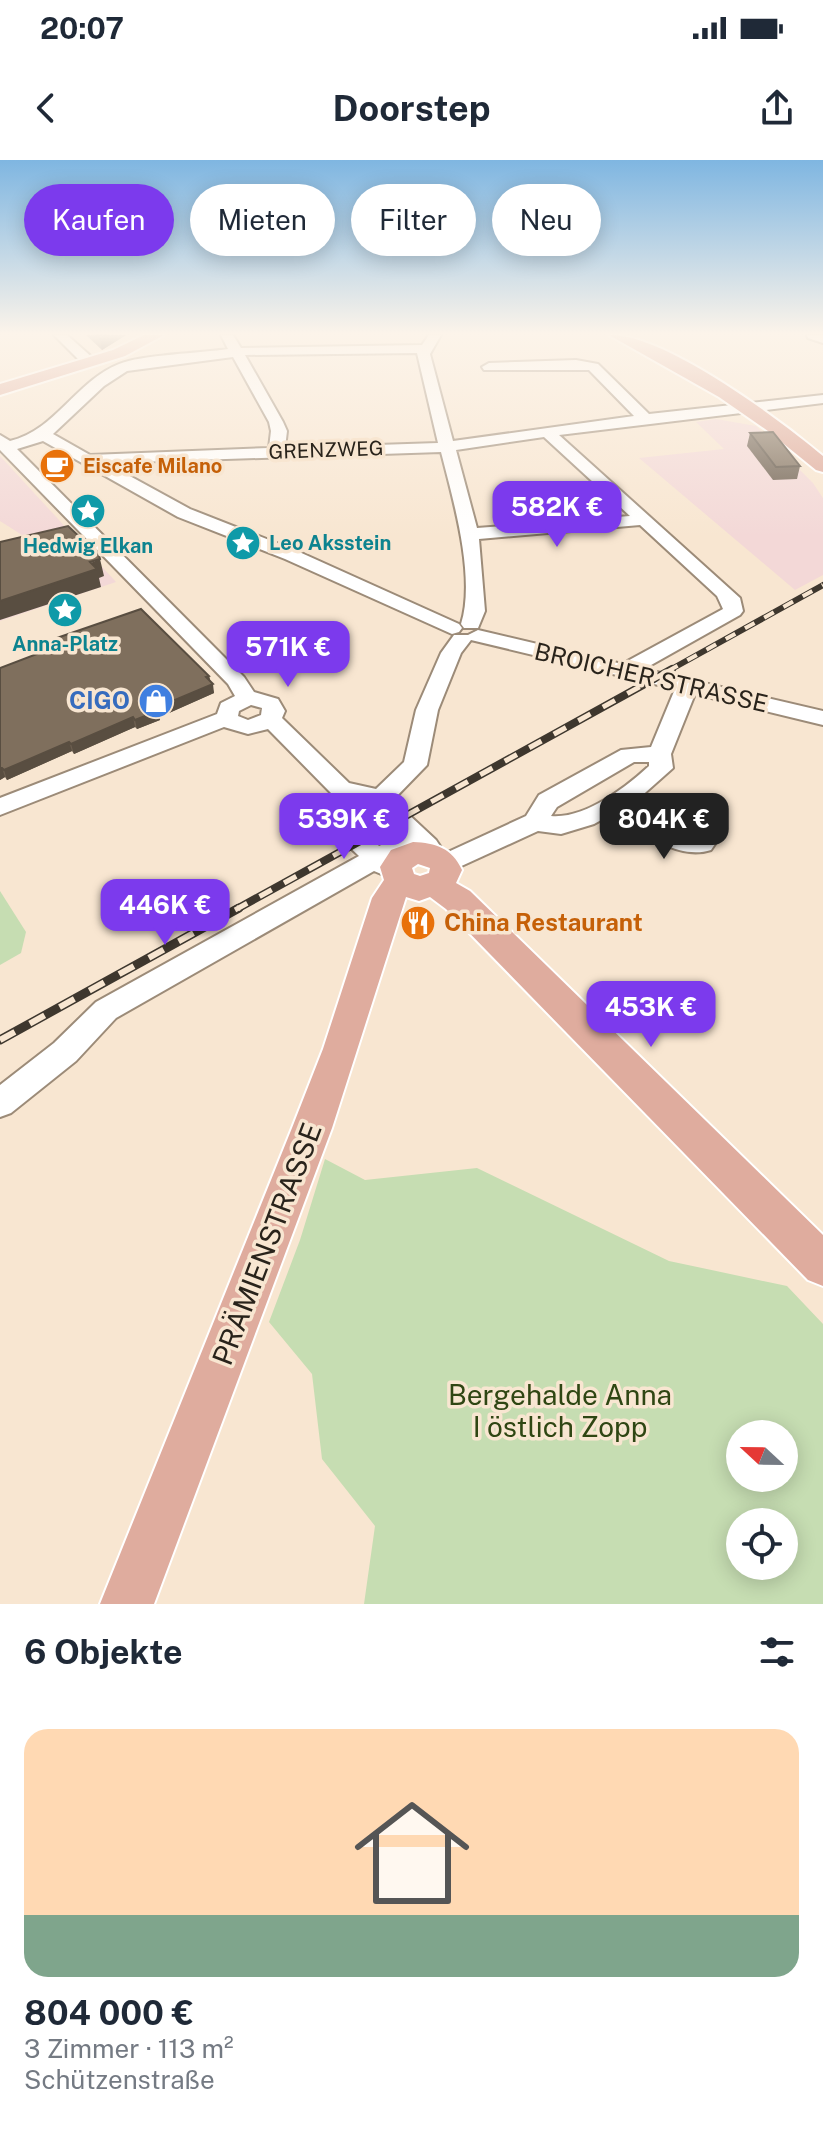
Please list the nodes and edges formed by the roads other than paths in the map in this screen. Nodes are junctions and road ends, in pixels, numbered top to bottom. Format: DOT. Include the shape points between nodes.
graph roads {
  1 [pos="80,402"];
  2 [pos="265,402"];
  3 [pos="436,402"];
  4 [pos="629,402"];
  5 [pos="751,402"];
  6 [pos="753,402"];
  7 [pos="792,402"];
  8 [pos="758,406"];
  9 [pos="646,419"];
  10 [pos="546,431"];
  11 [pos="43,435"];
  12 [pos="3,443"];
  13 [pos="446,447"];
  14 [pos="823,448"];
  15 [pos="277,451"];
  16 [pos="91,459"];
  17 [pos="823,466"];
  18 [pos="641,520"];
  19 [pos="470,534"];
  20 [pos="465,632"];
  21 [pos="623,672"];
  22 [pos="687,687"];
  23 [pos="247,698"];
  24 [pos="227,718"];
  25 [pos="823,718"];
  26 [pos="270,719"];
  27 [pos="660,754"];
  28 [pos="345,793"];
  29 [pos="379,800"];
  30 [pos="0,807"];
  31 [pos="635,808"];
  32 [pos="535,822"];
  33 [pos="702,844"];
  34 [pos="417,867"];
  35 [pos="0,1103"];
  36 [pos="823,1265"];
  37 [pos="127,1604"];
  1 -- 11 [label="street"];
  2 -- 15 [label="street" via="279,431"];
  3 -- 13 [label="street"];
  4 -- 9 [label="street"];
  5 -- 8 [label="main road"];
  6 -- 8 [label="main road"];
  7 -- 8 [label="street, GRENZWEG"];
  8 -- 9 [label="street, GRENZWEG"];
  8 -- 14 [label="main road"];
  8 -- 17 [label="main road"];
  9 -- 10 [label="street, GRENZWEG"];
  10 -- 13 [label="street, GRENZWEG"];
  10 -- 18 [label="street"];
  11 -- 12 [label="street"];
  11 -- 16 [label="street, BROICHER STRASSE"];
  12 -- 23 [label="street" via="237,681"];
  13 -- 15 [label="street, GRENZWEG"];
  13 -- 19 [label="street"];
  15 -- 16 [label="street, GRENZWEG"];
  16 -- 20 [label="street, BROICHER STRASSE" via="184,513"];
  18 -- 19 [label="street"];
  18 -- 21 [label="street" via="730,598 733,611"];
  19 -- 20 [label="street" via="475,611"];
  20 -- 21 [label="street, BROICHER STRASSE"];
  20 -- 29 [label="street" via="427,710 415,765"];
  21 -- 22 [label="street, BROICHER STRASSE"];
  22 -- 25 [label="street, BROICHER STRASSE"];
  22 -- 27 [label="street"];
  23 -- 24 [label="street" via="229,708"];
  23 -- 26 [label="street" via="270,703"];
  24 -- 26 [label="street" via="247,727"];
  24 -- 30 [label="street"];
  26 -- 28 [label="street"];
  27 -- 31 [label="street" via="661,768"];
  27 -- 32 [label="street" via="629,755 548,801"];
  28 -- 29 [label="street"];
  28 -- 34 [label="street" via="334,812 348,831"];
  29 -- 34 [label="street"];
  31 -- 32 [label="street" via="561,825"];
  31 -- 33 [label="street" via="678,841"];
  32 -- 34 [label="street"];
  34 -- 35 [label="street" via="106,1010 65,1052"];
  34 -- 36 [label="main road" via="458,900"];
  34 -- 37 [label="main road, PRÄMIENSTRASSE" via="388,898 312,1128"];
}
